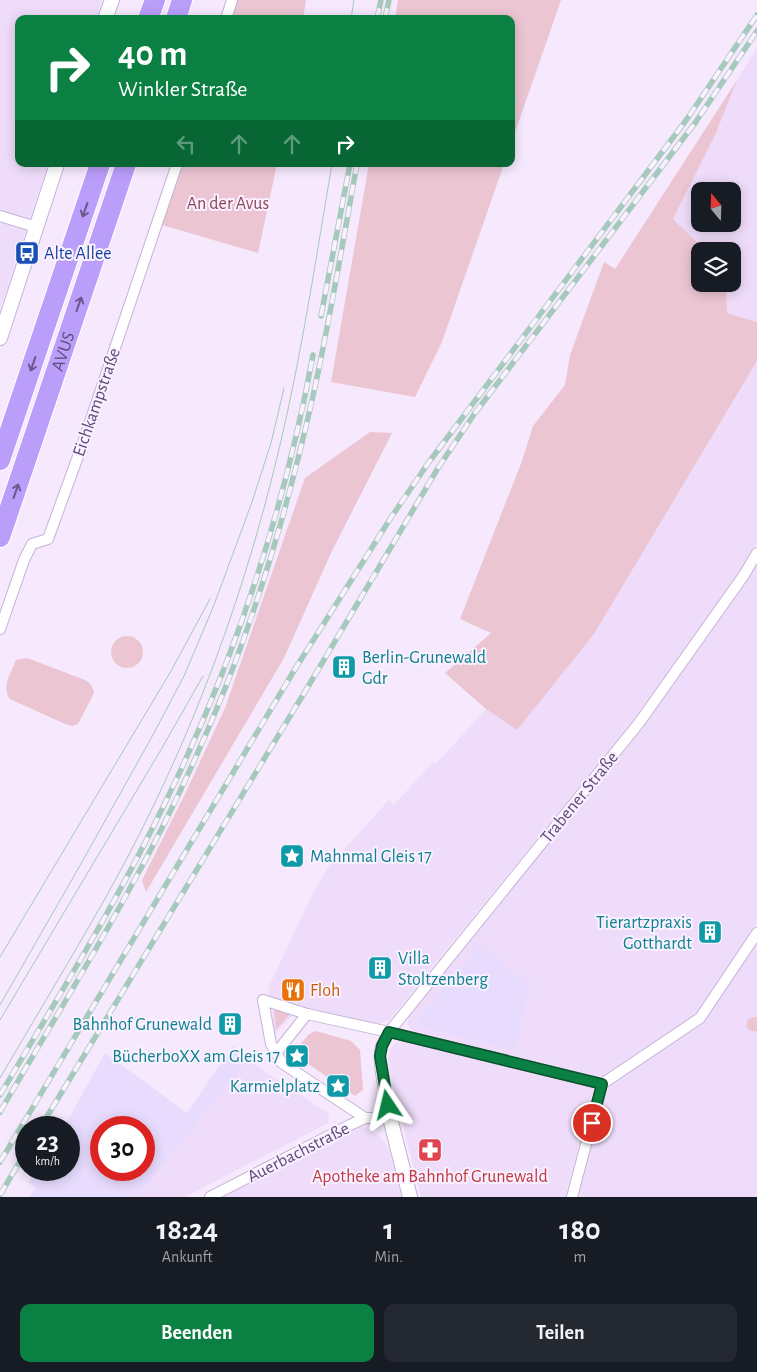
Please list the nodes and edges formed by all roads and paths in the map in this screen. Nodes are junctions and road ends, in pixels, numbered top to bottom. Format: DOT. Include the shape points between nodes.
graph roads {
  1 [pos="112,0"];
  2 [pos="154,0"];
  3 [pos="182,0"];
  4 [pos="232,0"];
  5 [pos="106,15"];
  6 [pos="149,15"];
  7 [pos="177,15"];
  8 [pos="227,15"];
  9 [pos="56,167"];
  10 [pos="99,167"];
  11 [pos="125,167"];
  12 [pos="176,167"];
  13 [pos="0,216"];
  14 [pos="36,228"];
  15 [pos="0,338"];
  16 [pos="0,460"];
  17 [pos="0,538"];
  18 [pos="757,553"];
  19 [pos="0,628"];
  20 [pos="757,933"];
  21 [pos="307,1014"];
  22 [pos="389,1032"];
  23 [pos="276,1053"];
  24 [pos="602,1084"];
  25 [pos="365,1118"];
  26 [pos="390,1118"];
  27 [pos="210,1197"];
  28 [pos="410,1197"];
  29 [pos="572,1197"];
  1 -- 5 [label="street"];
  2 -- 6 [label="highway"];
  3 -- 7 [label="highway"];
  4 -- 8 [label="street"];
  9 -- 14 [label="street"];
  10 -- 16 [label="highway, AVUS, one-way"];
  17 -- 11 [label="highway, AVUS, one-way"];
  12 -- 19 [label="street, Eichkampstraße" via="48,539 32,544"];
  13 -- 14 [label="street"];
  14 -- 15 [label="street"];
  18 -- 22 [label="street, Trabener Straße" via="639,723"];
  20 -- 24 [label="street" via="700,1018"];
  21 -- 22 [label="street"];
  21 -- 23 [label="street"];
  21 -- 23 [label="street" via="263,1000 271,1044"];
  22 -- 24 [label="street"];
  22 -- 26 [label="street, Trabener Straße" via="382,1046 380,1067"];
  23 -- 25 [label="street" via="282,1063"];
  24 -- 29 [label="street"];
  25 -- 26 [label="street, Auerbachstraße"];
  25 -- 27 [label="street, Auerbachstraße"];
  26 -- 28 [label="street"];
}
